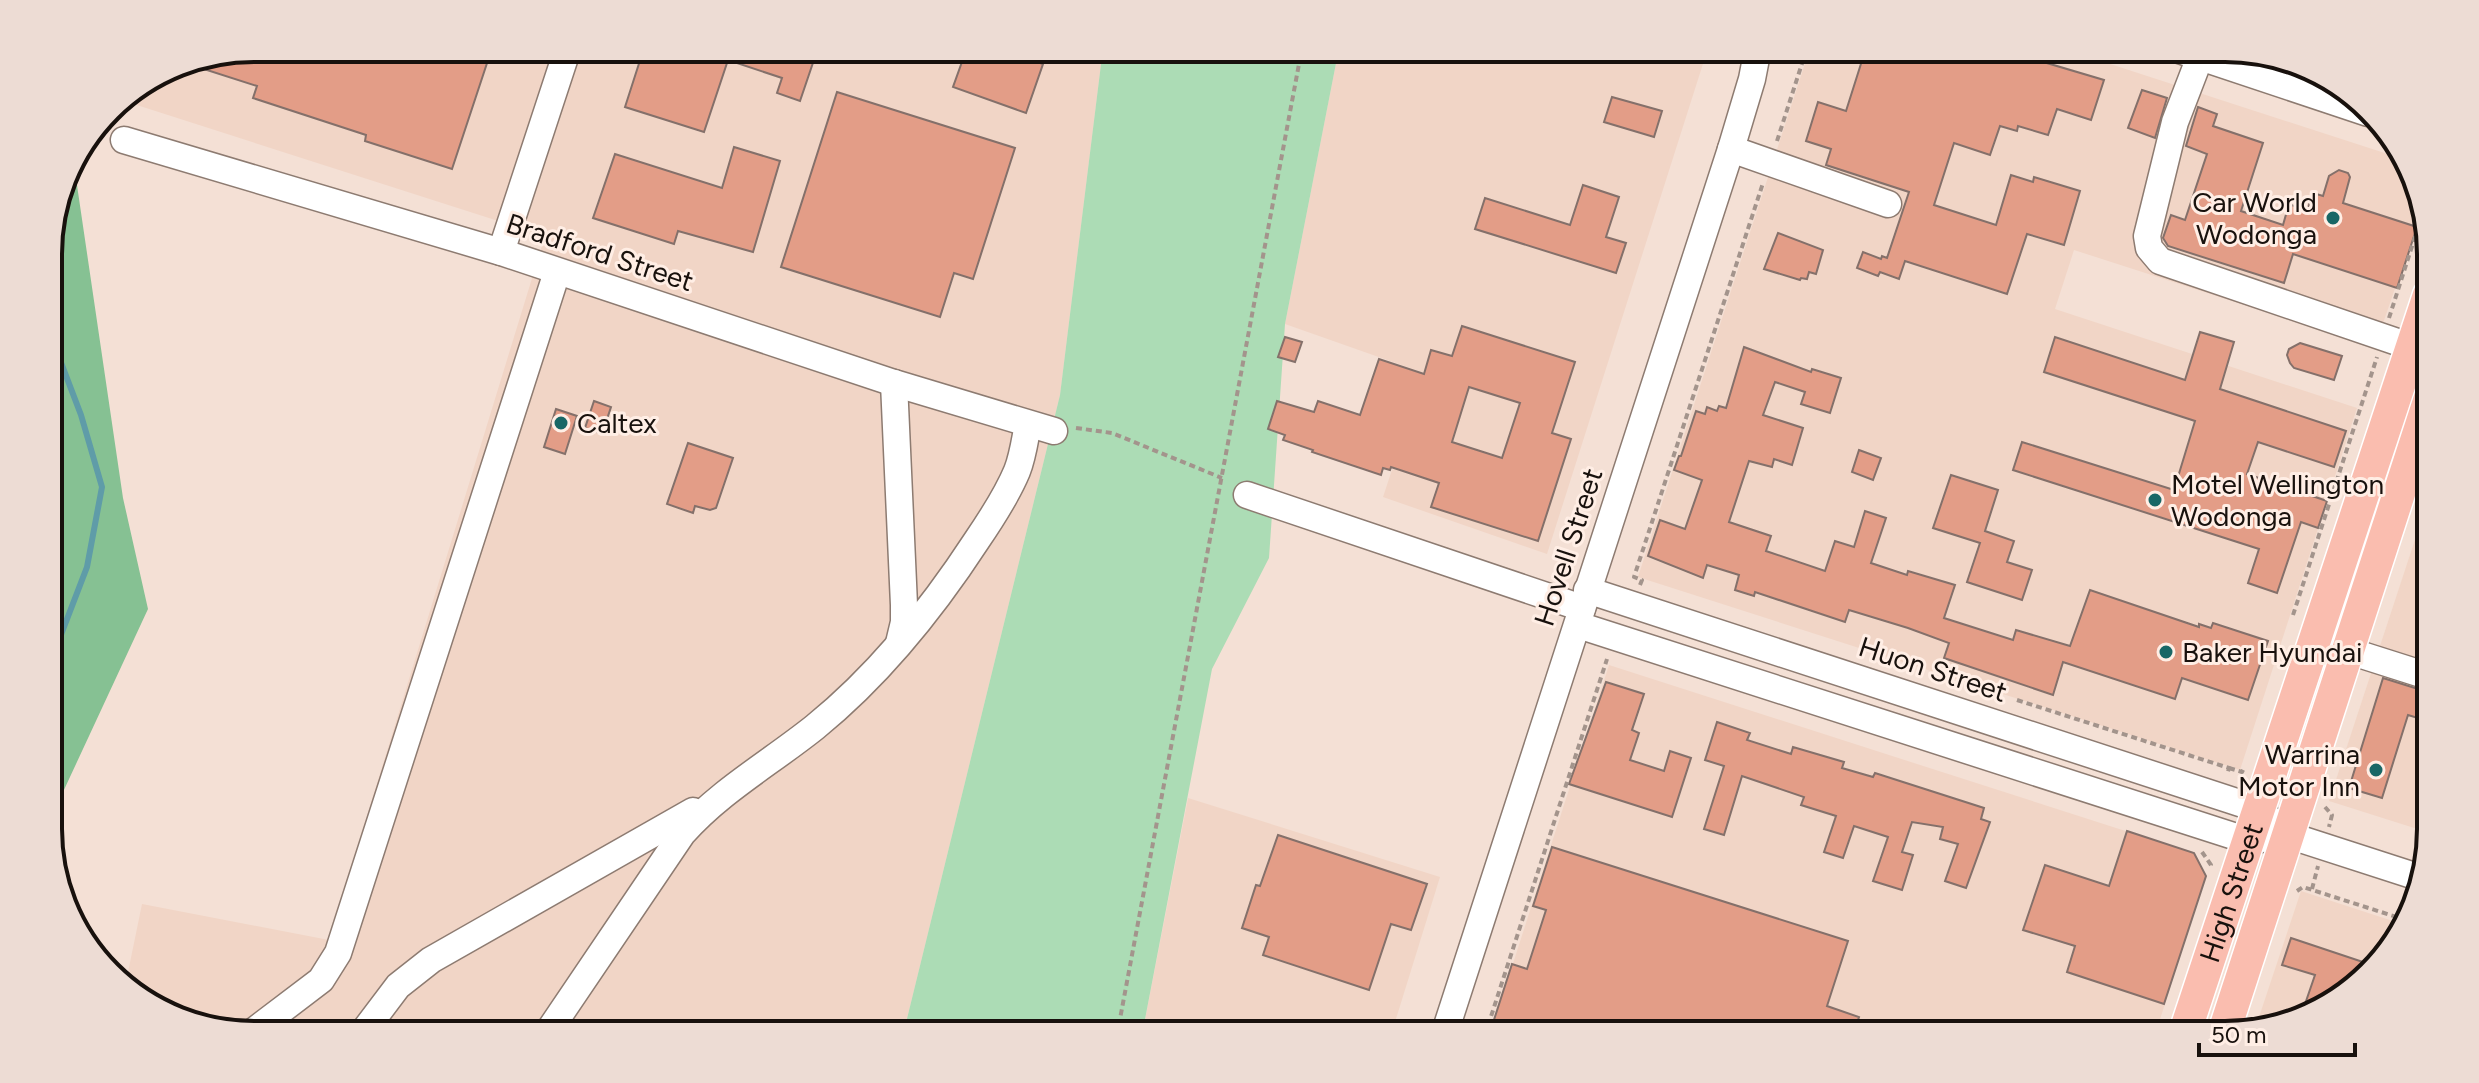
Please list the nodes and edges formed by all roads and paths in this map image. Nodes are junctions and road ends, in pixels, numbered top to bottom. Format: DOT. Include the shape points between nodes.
graph roads {
  1 [pos="563,62"];
  2 [pos="1299,62"];
  3 [pos="1755,62"];
  4 [pos="1760,62"];
  5 [pos="1802,62"];
  6 [pos="2198,62"];
  7 [pos="2221,62"];
  8 [pos="1752,79"];
  9 [pos="2314,85"];
  10 [pos="124,140"];
  11 [pos="1731,149"];
  12 [pos="1770,162"];
  13 [pos="1888,204"];
  14 [pos="2416,246"];
  15 [pos="501,252"];
  16 [pos="557,272"];
  17 [pos="2417,313"];
  18 [pos="2398,342"];
  19 [pos="894,383"];
  20 [pos="1028,424"];
  21 [pos="1054,431"];
  22 [pos="2417,437"];
  23 [pos="1222,478"];
  24 [pos="1247,495"];
  25 [pos="1633,604"];
  26 [pos="1582,608"];
  27 [pos="2289,628"];
  28 [pos="1735,638"];
  29 [pos="1622,639"];
  30 [pos="2346,650"];
  31 [pos="893,654"];
  32 [pos="1790,656"];
  33 [pos="1725,672"];
  34 [pos="2417,673"];
  35 [pos="1780,690"];
  36 [pos="1974,717"];
  37 [pos="1965,750"];
  38 [pos="2247,757"];
  39 [pos="2117,763"];
  40 [pos="2229,768"];
  41 [pos="724,793"];
  42 [pos="2106,796"];
  43 [pos="2258,809"];
  44 [pos="2288,835"];
  45 [pos="2249,841"];
  46 [pos="2411,875"];
  47 [pos="2312,889"];
  48 [pos="2395,916"];
  49 [pos="267,1021"];
  50 [pos="372,1021"];
  51 [pos="555,1021"];
  52 [pos="1120,1021"];
  53 [pos="1449,1021"];
  54 [pos="1490,1021"];
  55 [pos="2189,1021"];
  56 [pos="2228,1021"];
  1 -- 15 [label="street"];
  2 -- 23 [label="path"];
  3 -- 8 [label="street, Hovell Street"];
  4 -- 8 [label="street, Hovell Street"];
  5 -- 12 [label="path"];
  6 -- 18 [label="street" via="2175,122 2147,236 2153,255"];
  7 -- 9 [label="street"];
  8 -- 11 [label="street, Hovell Street"];
  10 -- 15 [label="street, Bradford Street"];
  11 -- 12 [label="street"];
  11 -- 26 [label="street, Hovell Street"];
  12 -- 13 [label="street"];
  12 -- 25 [label="path" via="1634,577 1642,580"];
  14 -- 18 [label="path"];
  15 -- 16 [label="street, Bradford Street"];
  16 -- 19 [label="street, Bradford Street"];
  16 -- 49 [label="street" via="338,953 321,980"];
  17 -- 18 [label="main road, High Street"];
  18 -- 27 [label="path"];
  18 -- 43 [label="main road, High Street"];
  19 -- 20 [label="street, Bradford Street"];
  19 -- 31 [label="street" via="904,622"];
  20 -- 21 [label="street, Bradford Street"];
  20 -- 31 [label="street" via="1020,462 1004,496"];
  21 -- 23 [label="path" via="1112,433"];
  22 -- 30 [label="main road, High Street"];
  23 -- 52 [label="path"];
  24 -- 26 [label="street, Huon Street"];
  25 -- 26 [label="street, Huon Street"];
  25 -- 28 [label="street, Huon Street"];
  26 -- 29 [label="street, Huon Street"];
  26 -- 53 [label="street, Hovell Street"];
  28 -- 32 [label="street, Huon Street"];
  28 -- 33 [label="street"];
  29 -- 33 [label="street, Huon Street"];
  29 -- 54 [label="path" via="1615,661 1607,659"];
  30 -- 34 [label="street"];
  30 -- 44 [label="main road, High Street"];
  31 -- 41 [label="street" via="816,726"];
  32 -- 35 [label="street"];
  32 -- 36 [label="street, Huon Street"];
  33 -- 35 [label="street, Huon Street"];
  35 -- 37 [label="street, Huon Street"];
  36 -- 37 [label="street"];
  36 -- 39 [label="street, Huon Street"];
  37 -- 42 [label="street, Huon Street"];
  38 -- 40 [label="path" via="2242,772"];
  39 -- 42 [label="street"];
  39 -- 43 [label="street, Huon Street"];
  41 -- 50 [label="street" via="431,960 398,986"];
  41 -- 51 [label="street" via="682,834"];
  42 -- 45 [label="street, Huon Street"];
  43 -- 44 [label="street"];
  43 -- 45 [label="main road, High Street"];
  44 -- 45 [label="street"];
  44 -- 46 [label="street"];
  44 -- 56 [label="main road, High Street"];
  45 -- 55 [label="main road, High Street"];
  47 -- 48 [label="path"];
}
